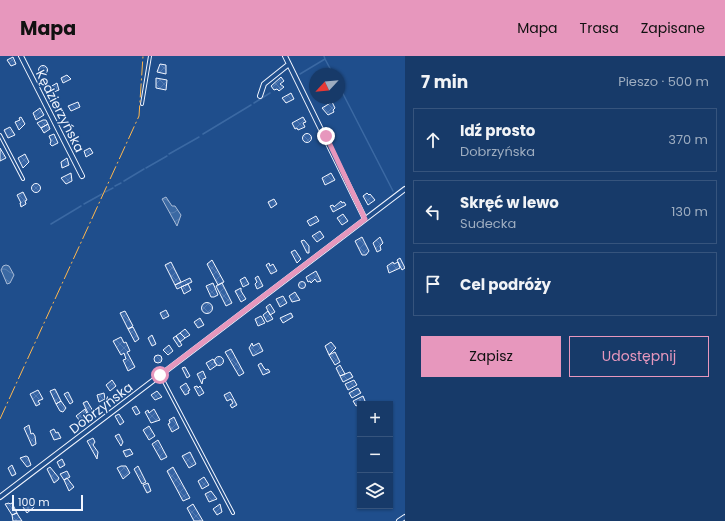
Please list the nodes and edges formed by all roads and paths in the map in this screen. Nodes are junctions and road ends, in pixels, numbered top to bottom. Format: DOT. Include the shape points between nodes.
graph roads {
  1 [pos="20,56"];
  2 [pos="150,56"];
  3 [pos="285,56"];
  4 [pos="289,64"];
  5 [pos="260,96"];
  6 [pos="142,104"];
  7 [pos="0,135"];
  8 [pos="82,176"];
  9 [pos="23,179"];
  10 [pos="405,189"];
  11 [pos="365,219"];
  12 [pos="160,375"];
  13 [pos="0,497"];
  14 [pos="233,513"];
  15 [pos="405,517"];
  16 [pos="399,521"];
  1 -- 8 [label="street, Kędzierzyńska"];
  2 -- 6 [label="lane"];
  3 -- 4 [label="street"];
  4 -- 5 [label="street" via="264,84"];
  4 -- 11 [label="street"];
  7 -- 9 [label="lane"];
  10 -- 11 [label="street, Dobrzyńska"];
  11 -- 12 [label="street, Dobrzyńska"];
  12 -- 13 [label="street, Dobrzyńska"];
  12 -- 14 [label="lane"];
  15 -- 16 [label="street"];
}
